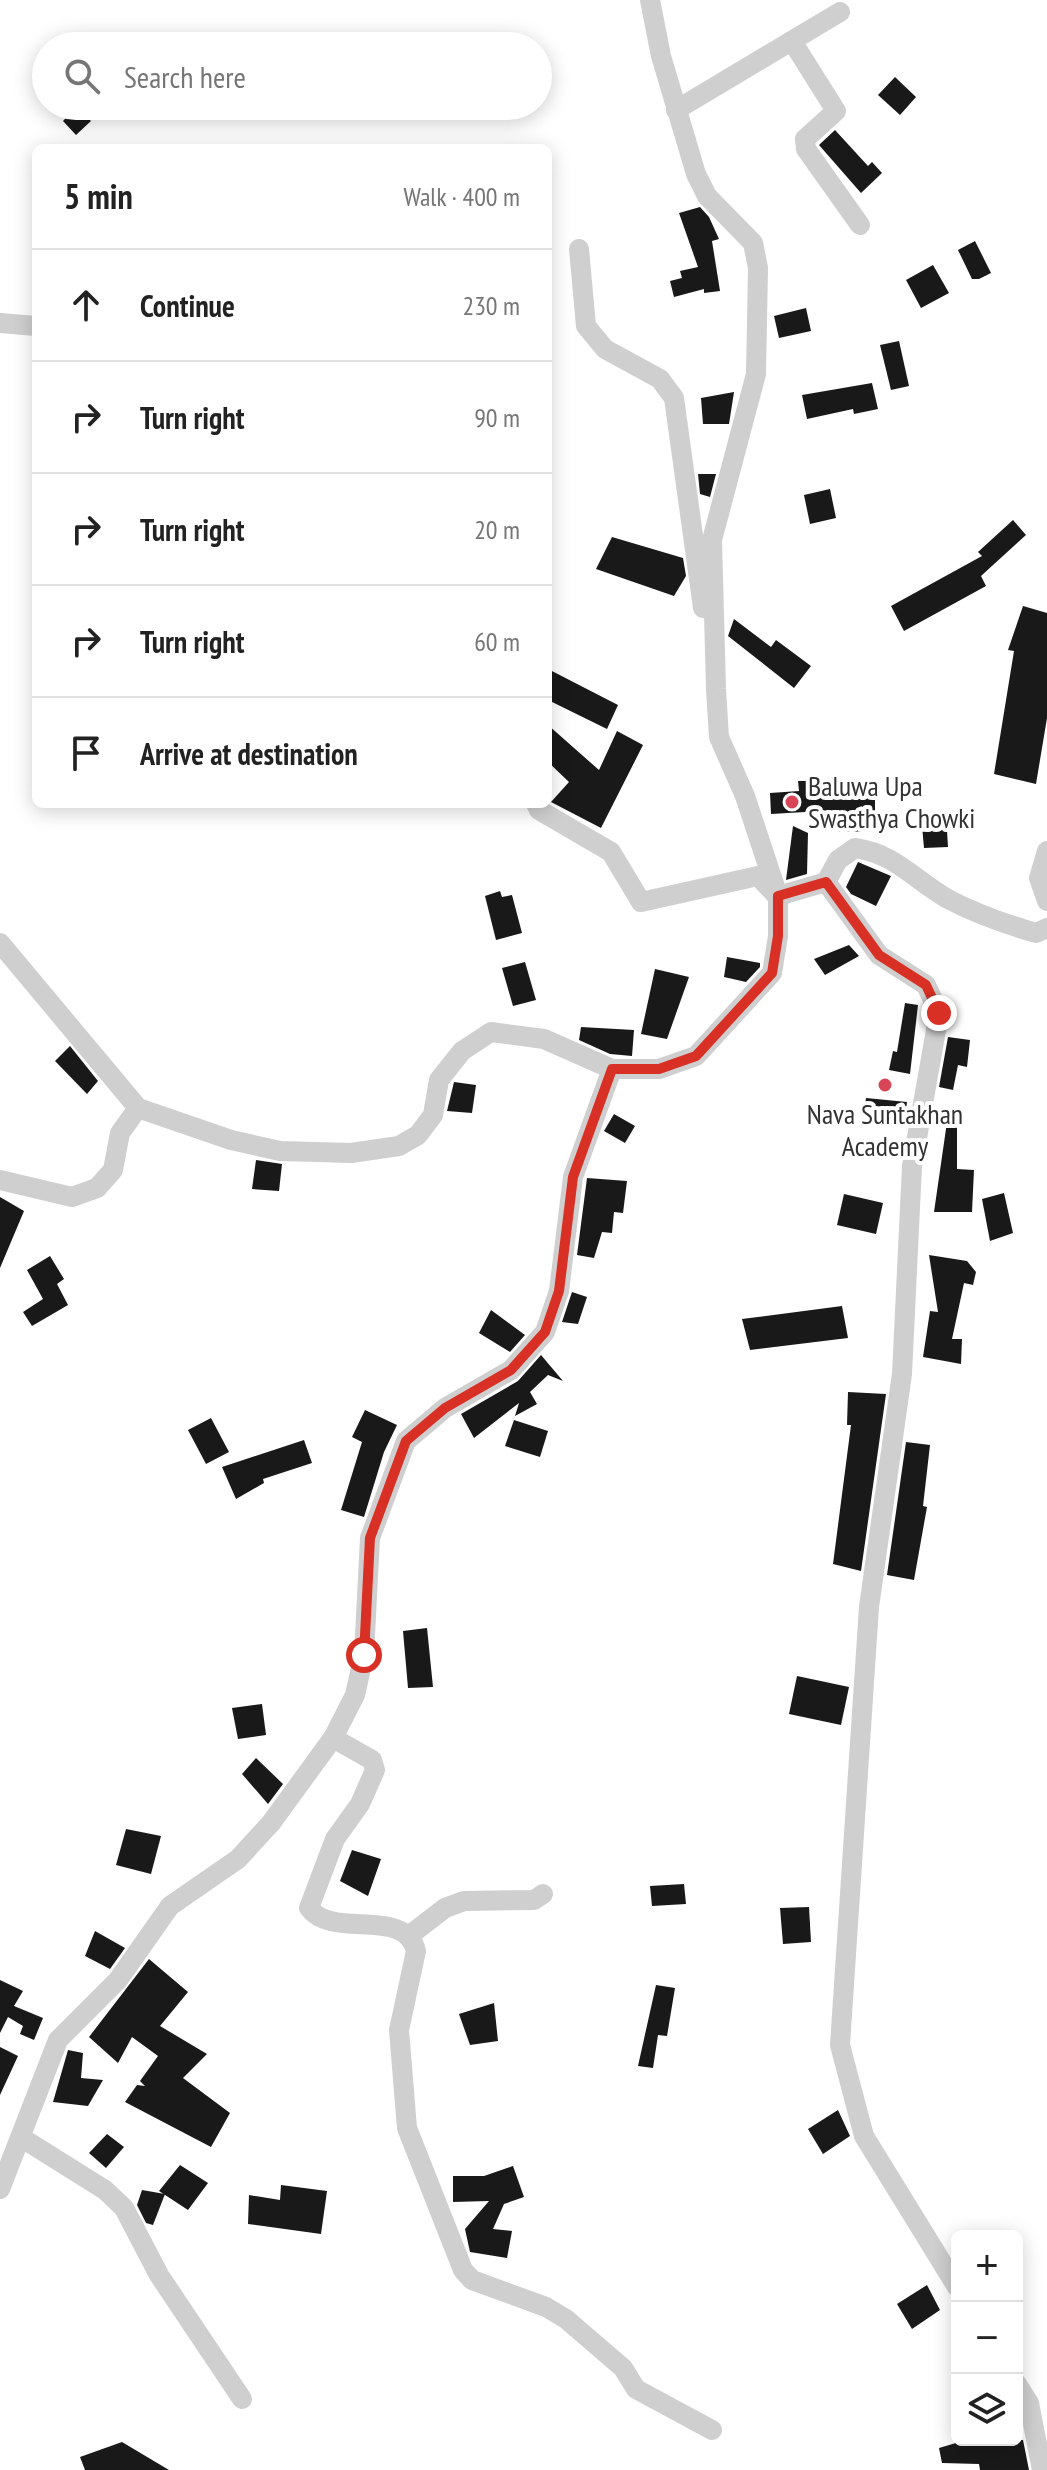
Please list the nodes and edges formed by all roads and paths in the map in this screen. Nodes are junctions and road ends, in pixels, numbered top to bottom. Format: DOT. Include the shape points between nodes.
graph roads {
  1 [pos="650,0"];
  2 [pos="840,12"];
  3 [pos="792,41"];
  4 [pos="676,110"];
  5 [pos="860,225"];
  6 [pos="579,249"];
  7 [pos="0,323"];
  8 [pos="32,326"];
  9 [pos="715,646"];
  10 [pos="538,808"];
  11 [pos="1047,851"];
  12 [pos="826,882"];
  13 [pos="778,896"];
  14 [pos="1047,901"];
  15 [pos="1047,928"];
  16 [pos="0,943"];
  17 [pos="612,1069"];
  18 [pos="138,1108"];
  19 [pos="0,1180"];
  20 [pos="333,1738"];
  21 [pos="543,1894"];
  22 [pos="410,1935"];
  23 [pos="22,2138"];
  24 [pos="0,2189"];
  25 [pos="951,2277"];
  26 [pos="1023,2394"];
  27 [pos="242,2399"];
  28 [pos="712,2430"];
  29 [pos="1042,2470"];
  1 -- 4 [label="street"];
  2 -- 3 [label="street"];
  3 -- 4 [label="street"];
  3 -- 5 [label="street" via="836,111 805,139 806,149"];
  4 -- 9 [label="street" via="707,196 753,243 758,268 756,374 712,540"];
  6 -- 9 [label="street" via="586,326 605,349 660,379 674,398 703,610"];
  7 -- 8 [label="street"];
  9 -- 13 [label="street" via="719,737"];
  10 -- 13 [label="street" via="611,852 641,902 758,876"];
  11 -- 14 [label="street" via="1039,878"];
  12 -- 13 [label="street"];
  12 -- 15 [label="street" via="838,860 855,848 879,852 978,915 1036,933"];
  12 -- 25 [label="street" via="879,955 926,985 939,1013 912,1166 902,1374 869,1607 840,2045 864,2136"];
  13 -- 17 [label="street" via="772,973 696,1056 659,1069"];
  16 -- 18 [label="street"];
  17 -- 18 [label="street" via="544,1039 491,1032 462,1051 439,1080 433,1115 418,1135 399,1146 351,1153 280,1151"];
  17 -- 20 [label="street" via="573,1177 559,1291 545,1332 511,1370 445,1408 406,1441 370,1538 364,1655 355,1695"];
  18 -- 19 [label="street" via="120,1133 113,1170 97,1188 72,1197"];
  20 -- 22 [label="street" via="372,1760 374,1779 335,1839 309,1908 327,1920"];
  20 -- 23 [label="street" via="271,1823 238,1859 170,1906 118,1980 58,2040"];
  21 -- 22 [label="street" via="519,1902 464,1901 445,1908"];
  22 -- 28 [label="street" via="416,1951 399,2019 398,2046 407,2128 463,2270 472,2280 566,2319 623,2368 636,2389"];
  23 -- 24 [label="street"];
  23 -- 27 [label="street" via="124,2208 159,2275"];
  26 -- 29 [label="street"];
}
